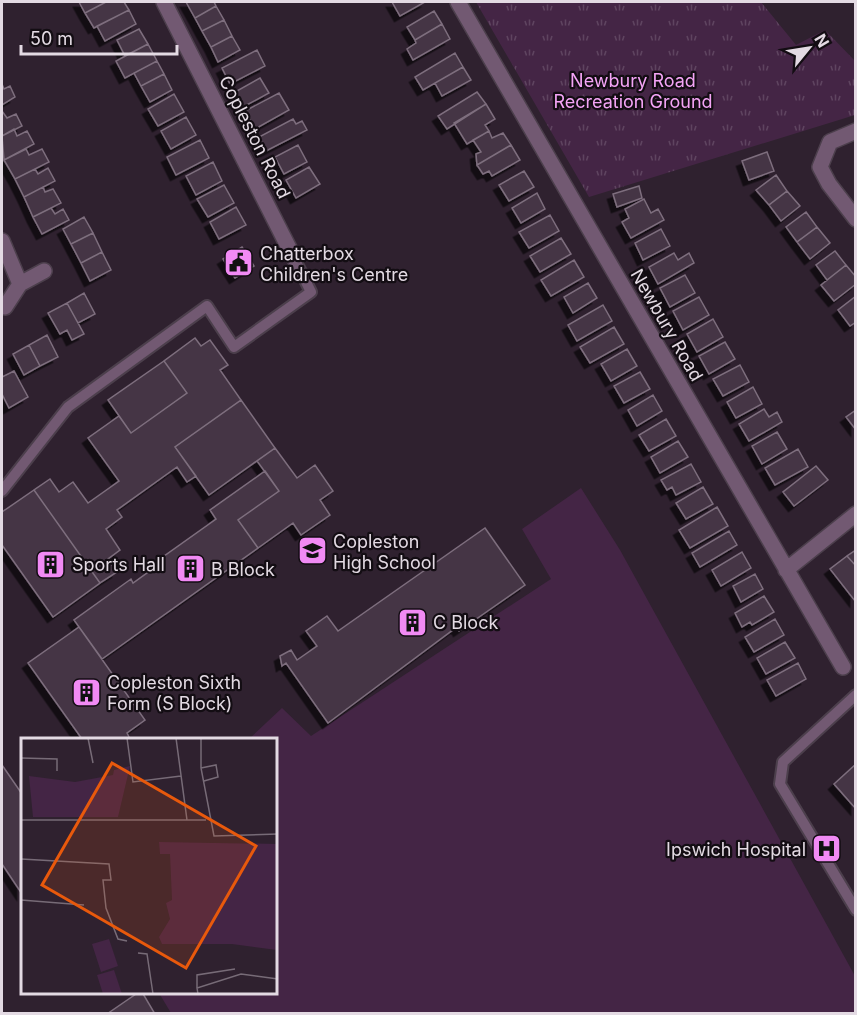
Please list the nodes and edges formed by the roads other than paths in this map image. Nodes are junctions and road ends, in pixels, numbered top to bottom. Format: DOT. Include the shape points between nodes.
graph roads {
  1 [pos="164,2"];
  2 [pos="458,2"];
  3 [pos="855,131"];
  4 [pos="855,219"];
  5 [pos="2,241"];
  6 [pos="294,258"];
  7 [pos="44,271"];
  8 [pos="20,284"];
  9 [pos="5,307"];
  10 [pos="2,491"];
  11 [pos="855,514"];
  12 [pos="786,570"];
  13 [pos="843,667"];
  14 [pos="855,695"];
  15 [pos="855,910"];
  1 -- 6 [label="street, Copleston Road"];
  2 -- 12 [label="street, Newbury Road"];
  3 -- 4 [label="street" via="830,142 820,167"];
  5 -- 8 [label="street"];
  6 -- 10 [label="lane" via="311,292 234,347 207,306 68,407"];
  7 -- 8 [label="street"];
  8 -- 9 [label="street"];
  11 -- 12 [label="street"];
  12 -- 13 [label="street, Newbury Road"];
  14 -- 15 [label="lane" via="783,762 780,784"];
}
